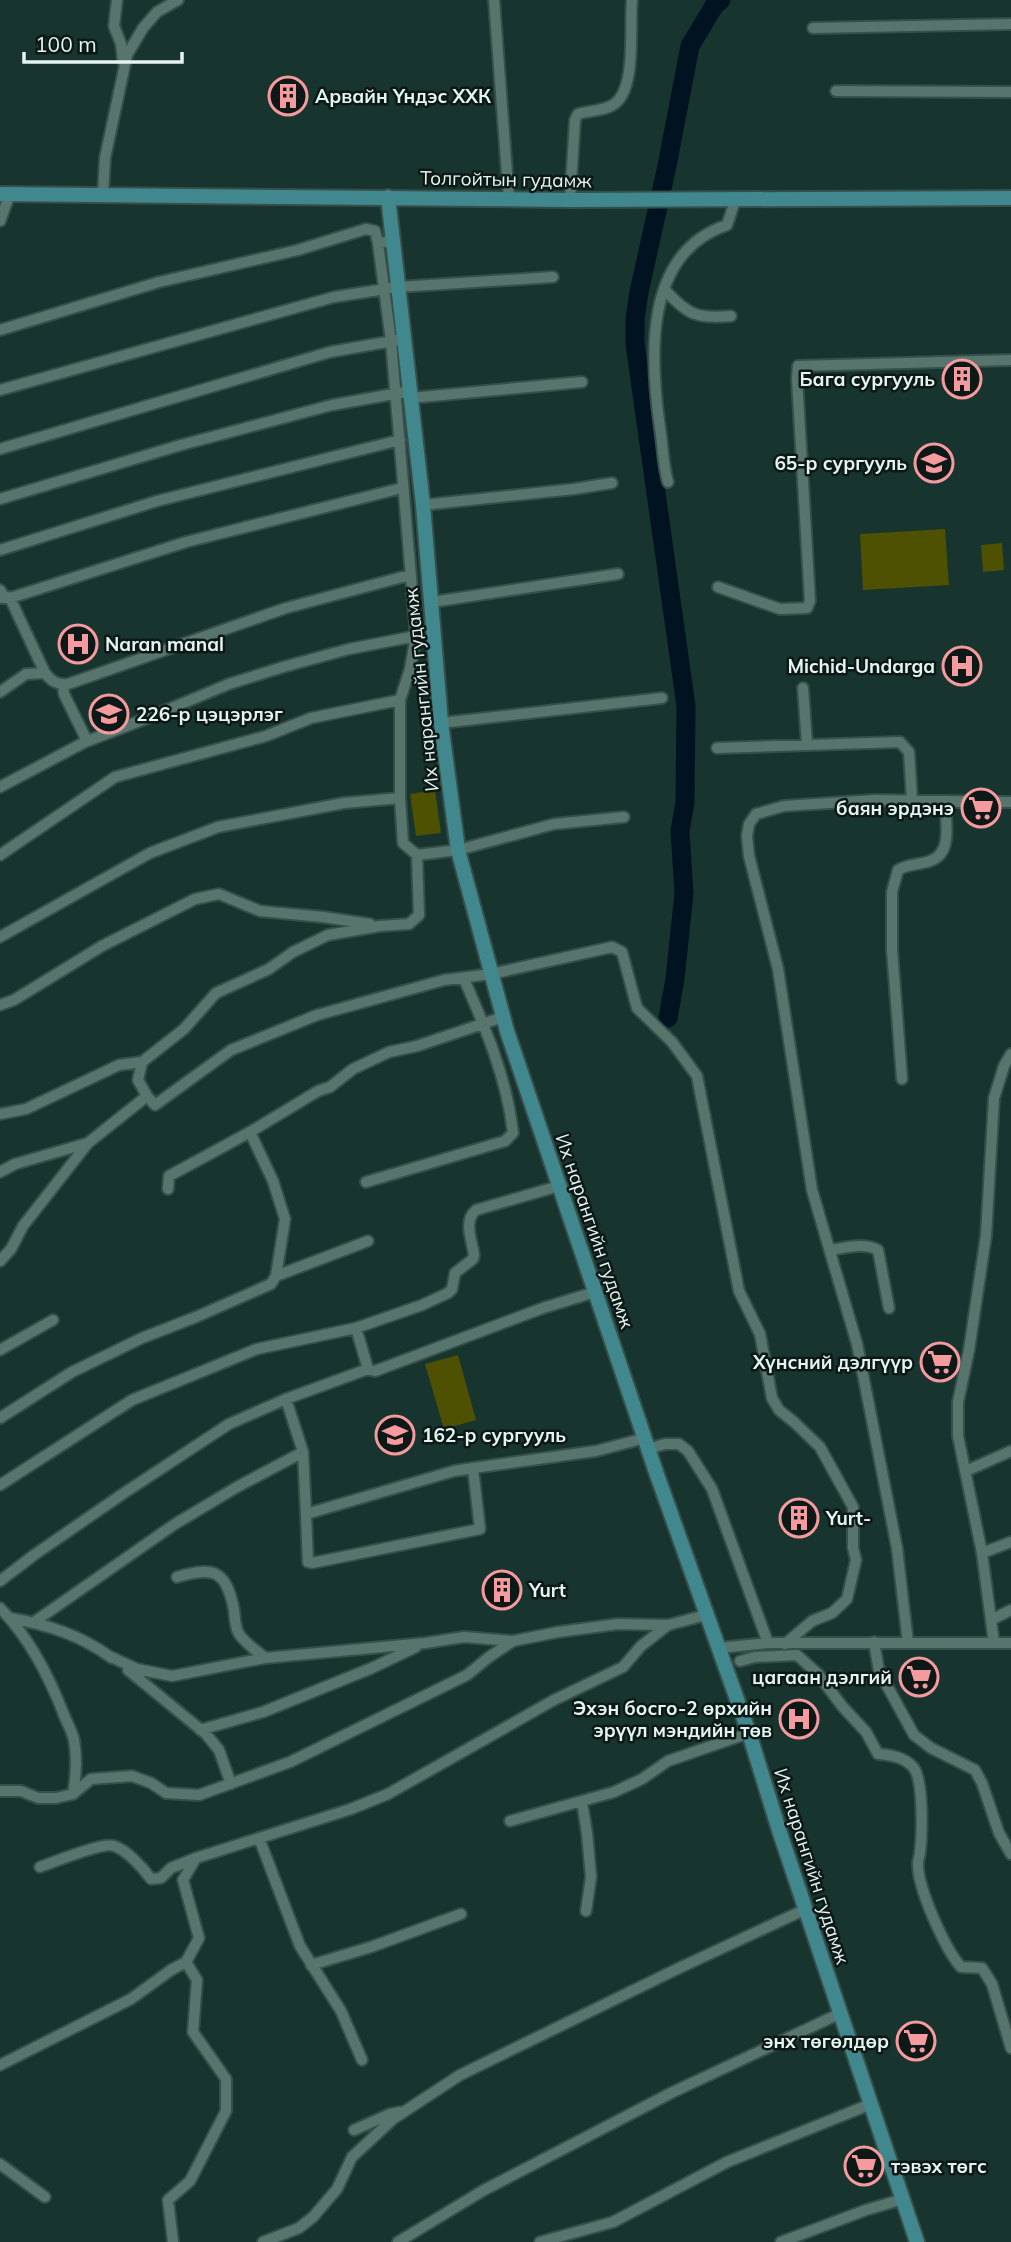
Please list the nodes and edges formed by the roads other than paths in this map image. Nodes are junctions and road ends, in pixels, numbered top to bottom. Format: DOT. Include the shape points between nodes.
graph roads {
  1 [pos="117,0"];
  2 [pos="178,0"];
  3 [pos="494,0"];
  4 [pos="632,0"];
  5 [pos="1011,24"];
  6 [pos="813,28"];
  7 [pos="124,67"];
  8 [pos="836,91"];
  9 [pos="1011,92"];
  10 [pos="5,194"];
  11 [pos="103,194"];
  12 [pos="388,197"];
  13 [pos="728,198"];
  14 [pos="1011,198"];
  15 [pos="509,200"];
  16 [pos="570,200"];
  17 [pos="0,221"];
  18 [pos="385,242"];
  19 [pos="553,277"];
  20 [pos="391,288"];
  21 [pos="664,290"];
  22 [pos="731,316"];
  23 [pos="0,330"];
  24 [pos="398,340"];
  25 [pos="1011,360"];
  26 [pos="582,382"];
  27 [pos="0,390"];
  28 [pos="405,394"];
  29 [pos="400,440"];
  30 [pos="0,449"];
  31 [pos="667,482"];
  32 [pos="612,483"];
  33 [pos="402,488"];
  34 [pos="0,499"];
  35 [pos="423,505"];
  36 [pos="0,550"];
  37 [pos="618,574"];
  38 [pos="410,575"];
  39 [pos="718,587"];
  40 [pos="0,590"];
  41 [pos="5,598"];
  42 [pos="432,602"];
  43 [pos="416,636"];
  44 [pos="45,673"];
  45 [pos="63,684"];
  46 [pos="803,688"];
  47 [pos="0,692"];
  48 [pos="662,698"];
  49 [pos="400,700"];
  50 [pos="441,723"];
  51 [pos="87,741"];
  52 [pos="807,744"];
  53 [pos="717,748"];
  54 [pos="0,787"];
  55 [pos="400,798"];
  56 [pos="912,800"];
  57 [pos="944,801"];
  58 [pos="1011,802"];
  59 [pos="624,817"];
  60 [pos="458,850"];
  61 [pos="0,855"];
  62 [pos="417,855"];
  63 [pos="380,926"];
  64 [pos="0,937"];
  65 [pos="491,975"];
  66 [pos="464,979"];
  67 [pos="0,1005"];
  68 [pos="503,1017"];
  69 [pos="484,1024"];
  70 [pos="1011,1054"];
  71 [pos="142,1062"];
  72 [pos="519,1068"];
  73 [pos="502,1074"];
  74 [pos="902,1079"];
  75 [pos="147,1096"];
  76 [pos="0,1114"];
  77 [pos="250,1132"];
  78 [pos="88,1143"];
  79 [pos="0,1172"];
  80 [pos="366,1182"];
  81 [pos="559,1186"];
  82 [pos="168,1189"];
  83 [pos="368,1241"];
  84 [pos="830,1250"];
  85 [pos="0,1261"];
  86 [pos="276,1276"];
  87 [pos="595,1292"];
  88 [pos="889,1308"];
  89 [pos="53,1320"];
  90 [pos="356,1328"];
  91 [pos="0,1350"];
  92 [pos="368,1369"];
  93 [pos="286,1399"];
  94 [pos="0,1418"];
  95 [pos="647,1444"];
  96 [pos="1011,1451"];
  97 [pos="303,1452"];
  98 [pos="473,1468"];
  99 [pos="966,1471"];
  100 [pos="0,1485"];
  101 [pos="306,1514"];
  102 [pos="1011,1542"];
  103 [pos="982,1553"];
  104 [pos="177,1577"];
  105 [pos="0,1581"];
  106 [pos="0,1608"];
  107 [pos="1011,1611"];
  108 [pos="706,1615"];
  109 [pos="10,1618"];
  110 [pos="991,1620"];
  111 [pos="34,1622"];
  112 [pos="668,1625"];
  113 [pos="513,1641"];
  114 [pos="874,1642"];
  115 [pos="425,1643"];
  116 [pos="768,1643"];
  117 [pos="908,1643"];
  118 [pos="994,1643"];
  119 [pos="1011,1643"];
  120 [pos="785,1644"];
  121 [pos="718,1648"];
  122 [pos="109,1656"];
  123 [pos="265,1658"];
  124 [pos="740,1661"];
  125 [pos="200,1730"];
  126 [pos="749,1733"];
  127 [pos="232,1784"];
  128 [pos="0,1791"];
  129 [pos="73,1794"];
  130 [pos="582,1802"];
  131 [pos="510,1821"];
  132 [pos="260,1838"];
  133 [pos="1011,1854"];
  134 [pos="195,1858"];
  135 [pos="40,1867"];
  136 [pos="806,1909"];
  137 [pos="586,1911"];
  138 [pos="461,1914"];
  139 [pos="186,1962"];
  140 [pos="311,1965"];
  141 [pos="841,2013"];
  142 [pos="1011,2048"];
  143 [pos="362,2060"];
  144 [pos="0,2065"];
  145 [pos="871,2104"];
  146 [pos="406,2111"];
  147 [pos="354,2130"];
  148 [pos="0,2164"];
  149 [pos="45,2197"];
  150 [pos="903,2199"];
  151 [pos="173,2242"];
  152 [pos="263,2242"];
  153 [pos="398,2242"];
  154 [pos="540,2242"];
  155 [pos="781,2242"];
  156 [pos="917,2242"];
  1 -- 7 [label="street" via="114,26"];
  2 -- 7 [label="street" via="143,27"];
  3 -- 15 [label="street"];
  4 -- 16 [label="street" via="631,72 618,102 578,114"];
  5 -- 6 [label="street"];
  7 -- 11 [label="street" via="105,158"];
  8 -- 9 [label="street"];
  10 -- 11 [label="main road, Толгойтын гудамж"];
  10 -- 17 [label="street"];
  11 -- 12 [label="main road, Толгойтын гудамж"];
  12 -- 15 [label="main road, Толгойтын гудамж"];
  12 -- 18 [label="main road, Их нарангийн гудамж"];
  13 -- 14 [label="main road, Толгойтын гудамж"];
  13 -- 16 [label="main road, Толгойтын гудамж"];
  13 -- 21 [label="street" via="727,225 687,250"];
  15 -- 16 [label="main road, Толгойтын гудамж"];
  18 -- 20 [label="main road, Их нарангийн гудамж"];
  18 -- 23 [label="street" via="366,229 159,282"];
  19 -- 20 [label="street"];
  20 -- 24 [label="main road, Их нарангийн гудамж"];
  20 -- 27 [label="street" via="334,296"];
  21 -- 22 [label="street" via="682,309"];
  21 -- 31 [label="street" via="653,371"];
  24 -- 28 [label="main road, Их нарангийн гудамж"];
  24 -- 30 [label="street" via="330,352"];
  25 -- 39 [label="street" via="798,366 810,601 807,608 780,609"];
  26 -- 28 [label="street"];
  28 -- 29 [label="street"];
  28 -- 34 [label="street" via="332,405 181,444"];
  28 -- 35 [label="main road, Их нарангийн гудамж"];
  29 -- 33 [label="street"];
  29 -- 36 [label="street" via="156,501"];
  32 -- 35 [label="street"];
  33 -- 38 [label="street"];
  33 -- 41 [label="street" via="186,542"];
  35 -- 42 [label="main road, Их нарангийн гудамж"];
  37 -- 42 [label="street"];
  38 -- 43 [label="street"];
  38 -- 45 [label="street" via="286,608"];
  40 -- 41 [label="street"];
  41 -- 44 [label="street"];
  42 -- 50 [label="main road, Их нарангийн гудамж"];
  43 -- 49 [label="street"];
  43 -- 51 [label="street" via="349,649 229,684"];
  44 -- 45 [label="street"];
  44 -- 47 [label="street" via="26,674"];
  45 -- 51 [label="street"];
  46 -- 52 [label="street"];
  48 -- 50 [label="street"];
  49 -- 55 [label="street"];
  49 -- 61 [label="street" via="311,718 266,736 116,777"];
  50 -- 60 [label="main road, Их нарангийн гудамж"];
  51 -- 54 [label="street"];
  52 -- 53 [label="street"];
  52 -- 56 [label="street" via="900,742 909,752"];
  55 -- 62 [label="street" via="403,843"];
  55 -- 64 [label="street" via="344,803 218,827 150,853"];
  56 -- 57 [label="street"];
  56 -- 84 [label="street" via="784,806 755,814 749,824 749,856 778,968 812,1190"];
  57 -- 58 [label="street"];
  57 -- 74 [label="street" via="943,854 898,870 892,892"];
  59 -- 60 [label="street" via="554,824"];
  60 -- 62 [label="street"];
  60 -- 65 [label="main road, Их нарангийн гудамж"];
  62 -- 63 [label="street" via="419,915 409,925"];
  63 -- 67 [label="street" via="260,911 219,894 208,895 102,946"];
  63 -- 71 [label="street" via="328,935 216,993 184,1028"];
  65 -- 66 [label="street"];
  65 -- 68 [label="main road, Их нарангийн гудамж"];
  65 -- 120 [label="street" via="612,947 622,952 637,1008 672,1042 697,1076 740,1291 760,1334 772,1398 820,1447 853,1507 856,1560 846,1599"];
  66 -- 69 [label="street"];
  66 -- 75 [label="street" via="444,980 317,1015 231,1050 155,1105"];
  68 -- 69 [label="street"];
  68 -- 72 [label="main road, Их нарангийн гудамж"];
  69 -- 73 [label="street"];
  69 -- 77 [label="street" via="389,1052"];
  70 -- 99 [label="street" via="994,1098 986,1236 958,1402 958,1436"];
  71 -- 75 [label="street" via="138,1080"];
  71 -- 76 [label="street" via="119,1065 26,1109"];
  72 -- 73 [label="street"];
  72 -- 81 [label="main road, Их нарангийн гудамж"];
  73 -- 80 [label="street" via="513,1133 505,1141"];
  75 -- 78 [label="street"];
  77 -- 82 [label="street" via="169,1176"];
  77 -- 86 [label="street" via="274,1181 285,1219"];
  78 -- 79 [label="street"];
  78 -- 85 [label="street"];
  81 -- 87 [label="main road, Их нарангийн гудамж"];
  81 -- 90 [label="street" via="476,1210 468,1219 473,1259 455,1273 449,1293"];
  83 -- 86 [label="street"];
  84 -- 88 [label="street" via="877,1250"];
  84 -- 117 [label="street" via="859,1356 897,1548"];
  86 -- 94 [label="street" via="271,1284 72,1373"];
  87 -- 92 [label="street" via="375,1371"];
  87 -- 95 [label="main road, Их нарангийн гудамж"];
  89 -- 91 [label="street"];
  90 -- 92 [label="street"];
  90 -- 100 [label="street" via="257,1349 132,1400"];
  92 -- 93 [label="street"];
  93 -- 97 [label="street"];
  93 -- 105 [label="street" via="229,1424"];
  95 -- 98 [label="street"];
  95 -- 108 [label="main road, Их нарангийн гудамж"];
  95 -- 116 [label="street" via="679,1444 712,1489"];
  96 -- 99 [label="street"];
  97 -- 101 [label="street"];
  97 -- 111 [label="street" via="175,1524"];
  98 -- 101 [label="street"];
  98 -- 101 [label="street" via="480,1529 312,1563 307,1560"];
  99 -- 103 [label="street"];
  102 -- 103 [label="street"];
  103 -- 110 [label="street"];
  104 -- 123 [label="street" via="209,1571 223,1579 238,1633"];
  106 -- 109 [label="street"];
  107 -- 110 [label="street"];
  108 -- 112 [label="street"];
  108 -- 121 [label="main road, Их нарангийн гудамж"];
  109 -- 111 [label="street"];
  109 -- 129 [label="street" via="41,1661 74,1740"];
  110 -- 118 [label="street"];
  111 -- 122 [label="street" via="78,1636"];
  112 -- 113 [label="street" via="618,1624"];
  112 -- 132 [label="street" via="622,1667 388,1794"];
  113 -- 115 [label="street" via="464,1637"];
  113 -- 127 [label="street" via="467,1675 290,1762"];
  114 -- 117 [label="street"];
  114 -- 120 [label="street"];
  114 -- 133 [label="street" via="879,1671 914,1735 975,1770"];
  115 -- 123 [label="street"];
  115 -- 125 [label="street" via="263,1712"];
  116 -- 120 [label="street"];
  116 -- 121 [label="street"];
  117 -- 118 [label="street"];
  118 -- 119 [label="street"];
  121 -- 126 [label="main road, Их нарангийн гудамж"];
  122 -- 123 [label="street" via="137,1669 172,1676"];
  122 -- 125 [label="street"];
  124 -- 142 [label="street" via="797,1654 866,1732 878,1754 896,1756 913,1767 919,1779 922,1886 953,1957 961,1967 982,1968 992,1984"];
  125 -- 127 [label="street" via="219,1750"];
  126 -- 130 [label="street" via="668,1761 642,1779"];
  126 -- 136 [label="main road, Их нарангийн гудамж"];
  127 -- 129 [label="street" via="199,1795 166,1793 132,1776 91,1779"];
  128 -- 129 [label="street" via="21,1791 38,1798"];
  130 -- 131 [label="street"];
  130 -- 137 [label="street" via="591,1877"];
  132 -- 134 [label="street"];
  132 -- 140 [label="street"];
  134 -- 135 [label="street" via="151,1879 113,1845"];
  134 -- 139 [label="street" via="183,1880 199,1938"];
  136 -- 141 [label="main road, Их нарангийн гудамж"];
  136 -- 146 [label="street" via="460,2075"];
  138 -- 140 [label="street"];
  139 -- 144 [label="street" via="131,1999"];
  139 -- 151 [label="street" via="197,1980 193,2032 226,2079 226,2111 190,2181 167,2200"];
  140 -- 143 [label="street" via="341,2011"];
  141 -- 145 [label="main road, Их нарангийн гудамж"];
  141 -- 153 [label="street" via="673,2092 484,2190"];
  145 -- 150 [label="main road, Их нарангийн гудамж"];
  145 -- 154 [label="street" via="727,2162 613,2222"];
  146 -- 147 [label="street"];
  146 -- 152 [label="street" via="352,2157 337,2189 313,2217 299,2228"];
  148 -- 149 [label="street"];
  150 -- 155 [label="street"];
  150 -- 156 [label="main road, Их нарангийн гудамж"];
}
